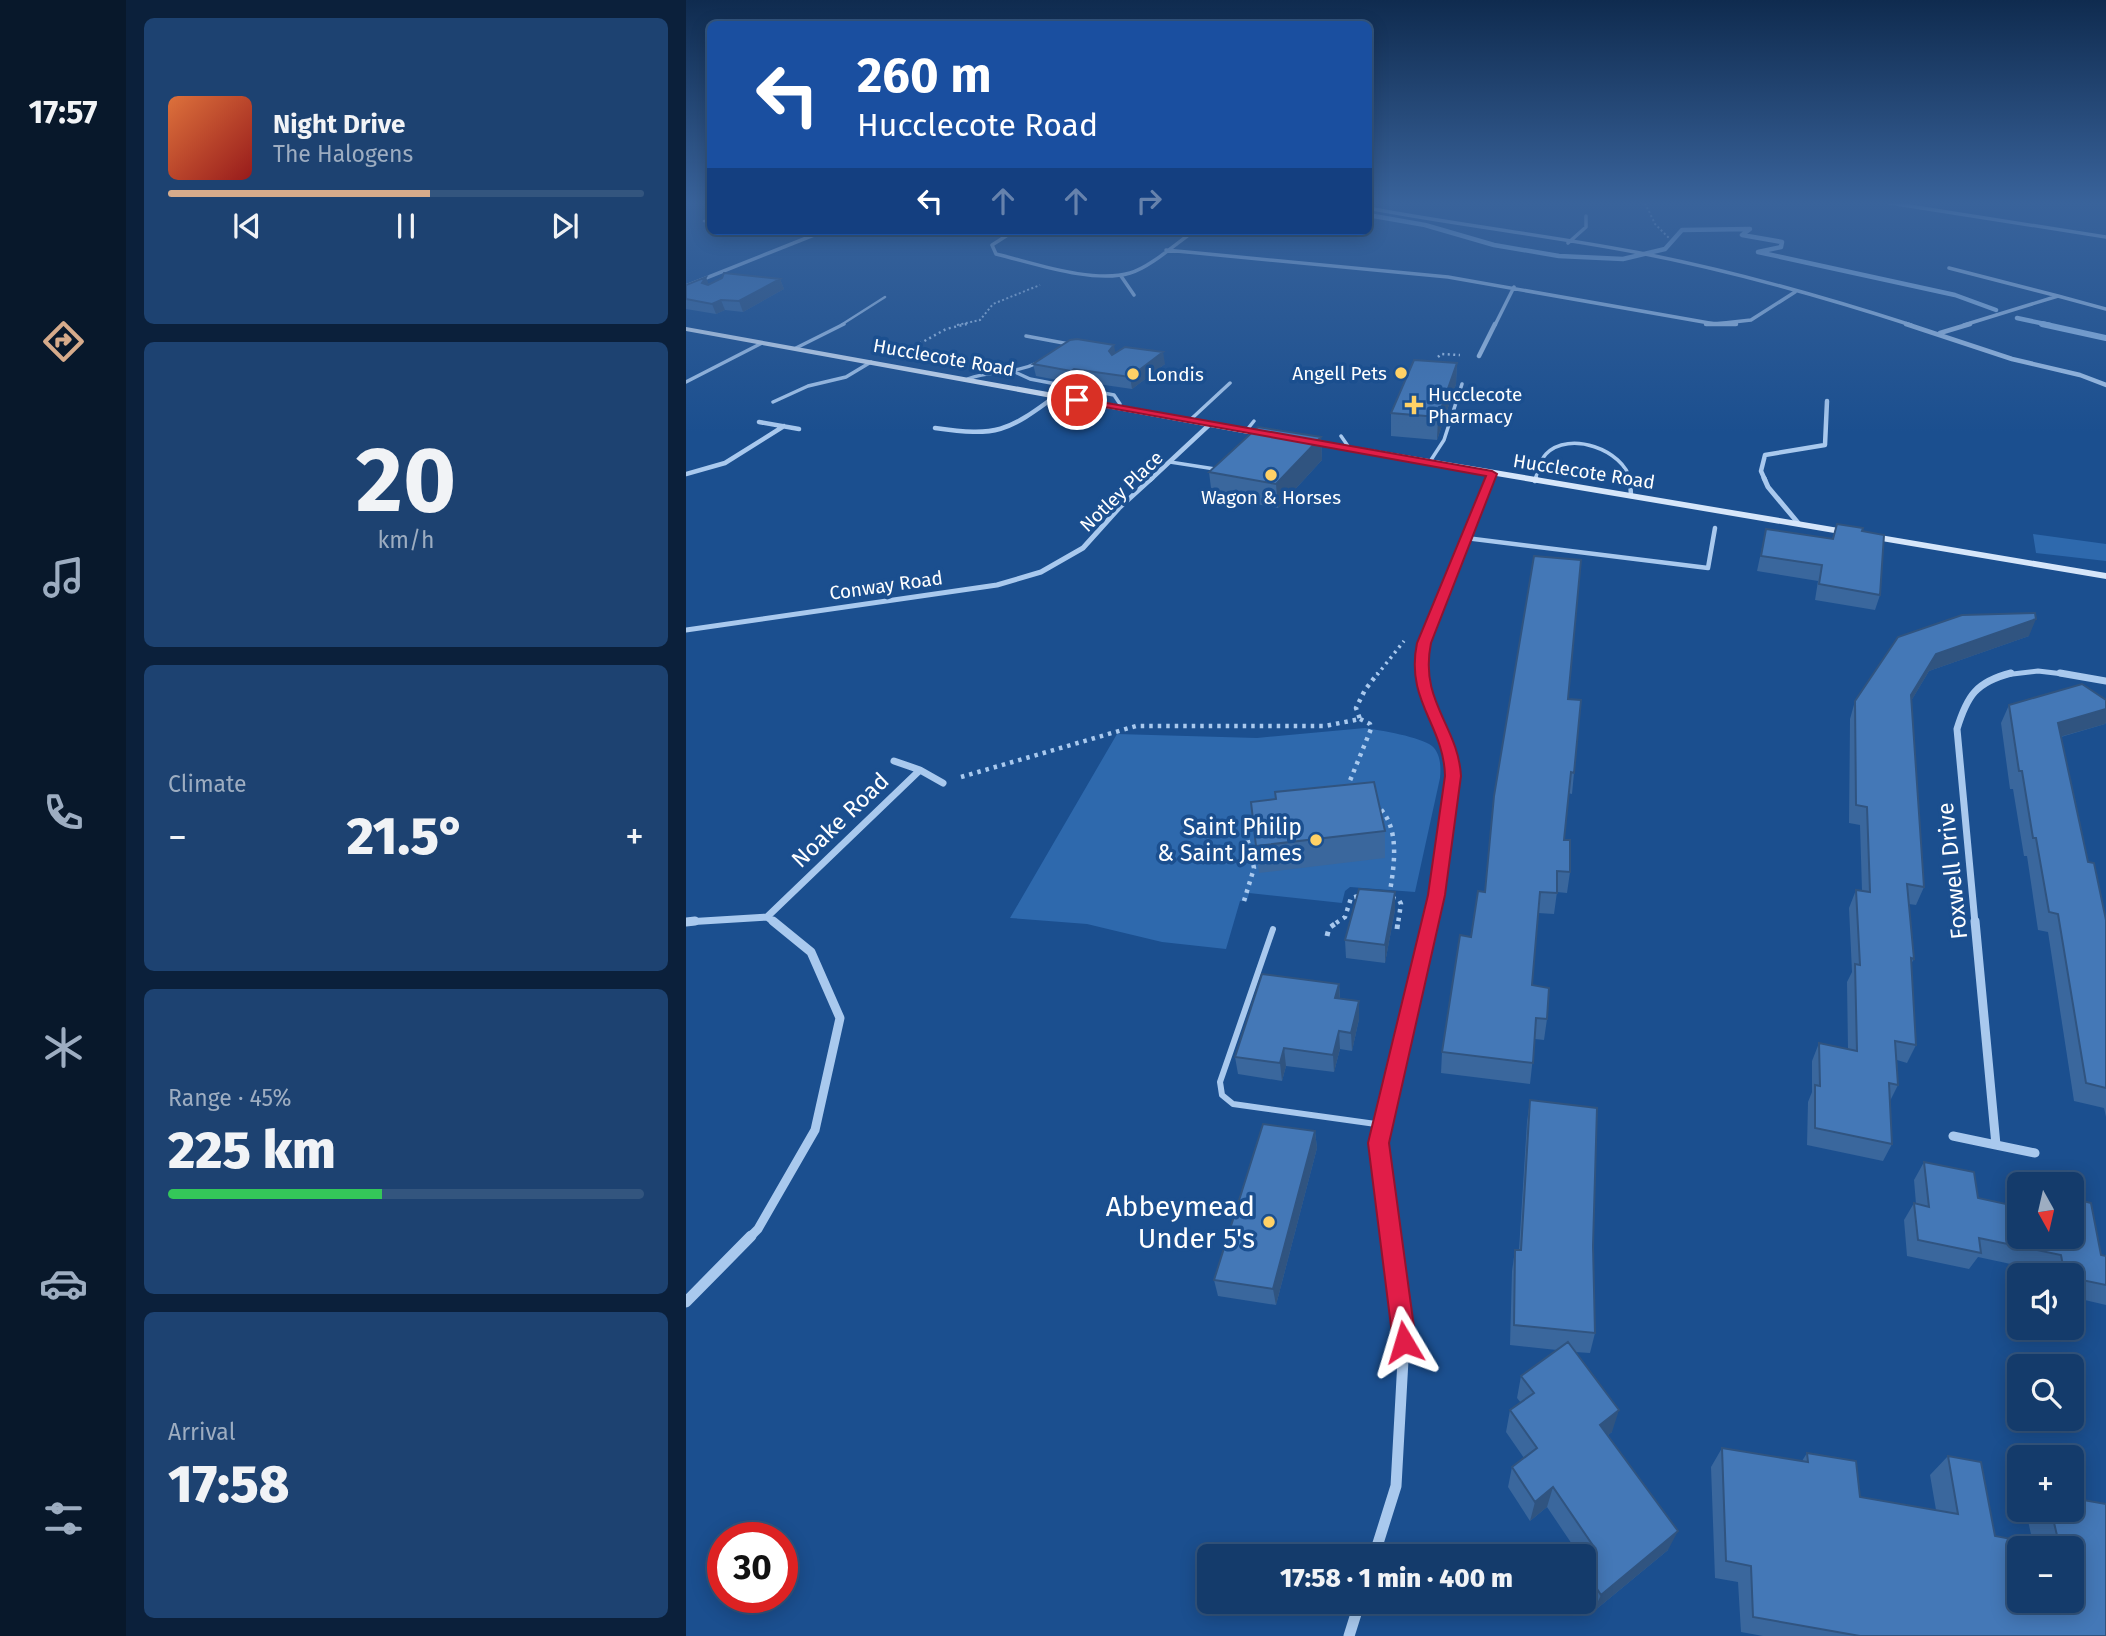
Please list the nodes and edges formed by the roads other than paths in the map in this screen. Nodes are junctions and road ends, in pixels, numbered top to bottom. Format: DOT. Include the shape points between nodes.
graph roads {
  1 [pos="703,279"];
  2 [pos="1123,279"];
  3 [pos="1463,279"];
  4 [pos="1745,279"];
  5 [pos="1993,279"];
  6 [pos="696,282"];
  7 [pos="710,284"];
  8 [pos="686,286"];
  9 [pos="1514,287"];
  10 [pos="1796,292"];
  11 [pos="1134,295"];
  12 [pos="2058,296"];
  13 [pos="885,297"];
  14 [pos="2106,309"];
  15 [pos="686,330"];
  16 [pos="1940,333"];
  17 [pos="1026,336"];
  18 [pos="762,343"];
  19 [pos="1077,344"];
  20 [pos="1069,345"];
  21 [pos="1062,347"];
  22 [pos="796,348"];
  23 [pos="1479,356"];
  24 [pos="872,362"];
  25 [pos="1039,362"];
  26 [pos="1014,372"];
  27 [pos="968,379"];
  28 [pos="686,382"];
  29 [pos="1088,383"];
  30 [pos="1230,383"];
  31 [pos="1462,384"];
  32 [pos="2106,385"];
  33 [pos="1088,390"];
  34 [pos="1057,396"];
  35 [pos="1827,401"];
  36 [pos="773,402"];
  37 [pos="1117,408"];
  38 [pos="1189,421"];
  39 [pos="1254,421"];
  40 [pos="759,422"];
  41 [pos="1209,425"];
  42 [pos="784,426"];
  43 [pos="935,428"];
  44 [pos="799,429"];
  45 [pos="1246,431"];
  46 [pos="1341,436"];
  47 [pos="1287,438"];
  48 [pos="1299,440"];
  49 [pos="1350,449"];
  50 [pos="1170,462"];
  51 [pos="1429,463"];
  52 [pos="1215,469"];
  53 [pos="686,474"];
  54 [pos="1492,474"];
  55 [pos="1535,481"];
  56 [pos="1631,496"];
  57 [pos="1799,524"];
  58 [pos="1715,528"];
  59 [pos="1466,538"];
  60 [pos="1083,548"];
  61 [pos="2106,576"];
  62 [pos="686,630"];
  63 [pos="2106,681"];
  64 [pos="894,761"];
  65 [pos="920,770"];
  66 [pos="943,783"];
  67 [pos="767,917"];
  68 [pos="686,922"];
  69 [pos="1273,929"];
  70 [pos="1383,1125"];
  71 [pos="1953,1136"];
  72 [pos="1996,1145"];
  73 [pos="2035,1153"];
  74 [pos="686,1302"];
  75 [pos="1378,1544"];
  76 [pos="1356,1614"];
  77 [pos="1349,1636"];
  1 -- 6 [label="street"];
  2 -- 11 [label="street"];
  3 -- 9 [label="street"];
  4 -- 10 [label="street"];
  5 -- 12 [label="street"];
  6 -- 7 [label="lane"];
  6 -- 8 [label="street"];
  9 -- 10 [label="street" via="1735,327 1756,319"];
  9 -- 23 [label="street"];
  10 -- 16 [label="street"];
  12 -- 14 [label="street"];
  12 -- 16 [label="street"];
  13 -- 22 [label="lane"];
  15 -- 18 [label="street, Hucclecote Road"];
  16 -- 32 [label="street" via="2002,357 2087,376"];
  17 -- 20 [label="lane"];
  18 -- 22 [label="street, Hucclecote Road"];
  18 -- 28 [label="lane"];
  19 -- 20 [label="lane"];
  20 -- 21 [label="lane"];
  22 -- 24 [label="street, Hucclecote Road"];
  24 -- 27 [label="street, Hucclecote Road"];
  24 -- 36 [label="lane" via="846,377 808,386"];
  25 -- 26 [label="lane"];
  26 -- 27 [label="lane" via="989,371"];
  26 -- 33 [label="lane"];
  27 -- 34 [label="street, Hucclecote Road"];
  29 -- 33 [label="lane"];
  30 -- 38 [label="lane"];
  31 -- 51 [label="lane" via="1444,440"];
  33 -- 37 [label="lane" via="1114,395 1120,404"];
  34 -- 37 [label="street, Hucclecote Road"];
  34 -- 43 [label="street" via="1004,431 977,435"];
  35 -- 57 [label="street" via="1825,444 1765,455 1760,471"];
  37 -- 38 [label="street, Hucclecote Road"];
  38 -- 41 [label="street, Hucclecote Road"];
  39 -- 45 [label="lane"];
  40 -- 42 [label="street"];
  41 -- 45 [label="street, Hucclecote Road"];
  41 -- 50 [label="street, Notley Place"];
  42 -- 44 [label="street"];
  42 -- 53 [label="street" via="725,463"];
  45 -- 47 [label="street, Hucclecote Road"];
  46 -- 49 [label="lane"];
  48 -- 49 [label="street, Hucclecote Road"];
  49 -- 51 [label="street, Hucclecote Road"];
  50 -- 52 [label="lane"];
  50 -- 60 [label="street, Notley Place"];
  51 -- 54 [label="street, Hucclecote Road"];
  54 -- 55 [label="street, Hucclecote Road"];
  54 -- 59 [label="street"];
  55 -- 56 [label="street, Hucclecote Road"];
  55 -- 56 [label="lane" via="1552,449 1592,446 1622,463 1630,478"];
  56 -- 57 [label="street, Hucclecote Road"];
  57 -- 61 [label="street, Hucclecote Road"];
  58 -- 59 [label="lane" via="1707,568"];
  59 -- 70 [label="street" via="1424,643 1420,676 1450,752 1453,776 1436,895"];
  60 -- 62 [label="street, Conway Road" via="1041,572 997,585"];
  63 -- 72 [label="street, Foxwell Drive" via="2035,671 2001,675 1976,687 1959,712 1956,729"];
  64 -- 65 [label="street"];
  65 -- 66 [label="street, Noake Road"];
  65 -- 67 [label="street, Noake Road"];
  67 -- 68 [label="street"];
  67 -- 74 [label="street" via="811,952 840,1018 815,1130 758,1229"];
  69 -- 70 [label="lane" via="1220,1082 1225,1100"];
  70 -- 75 [label="street" via="1379,1143 1404,1342 1396,1486"];
  71 -- 72 [label="street"];
  72 -- 73 [label="street"];
  76 -- 77 [label="street"];
}
